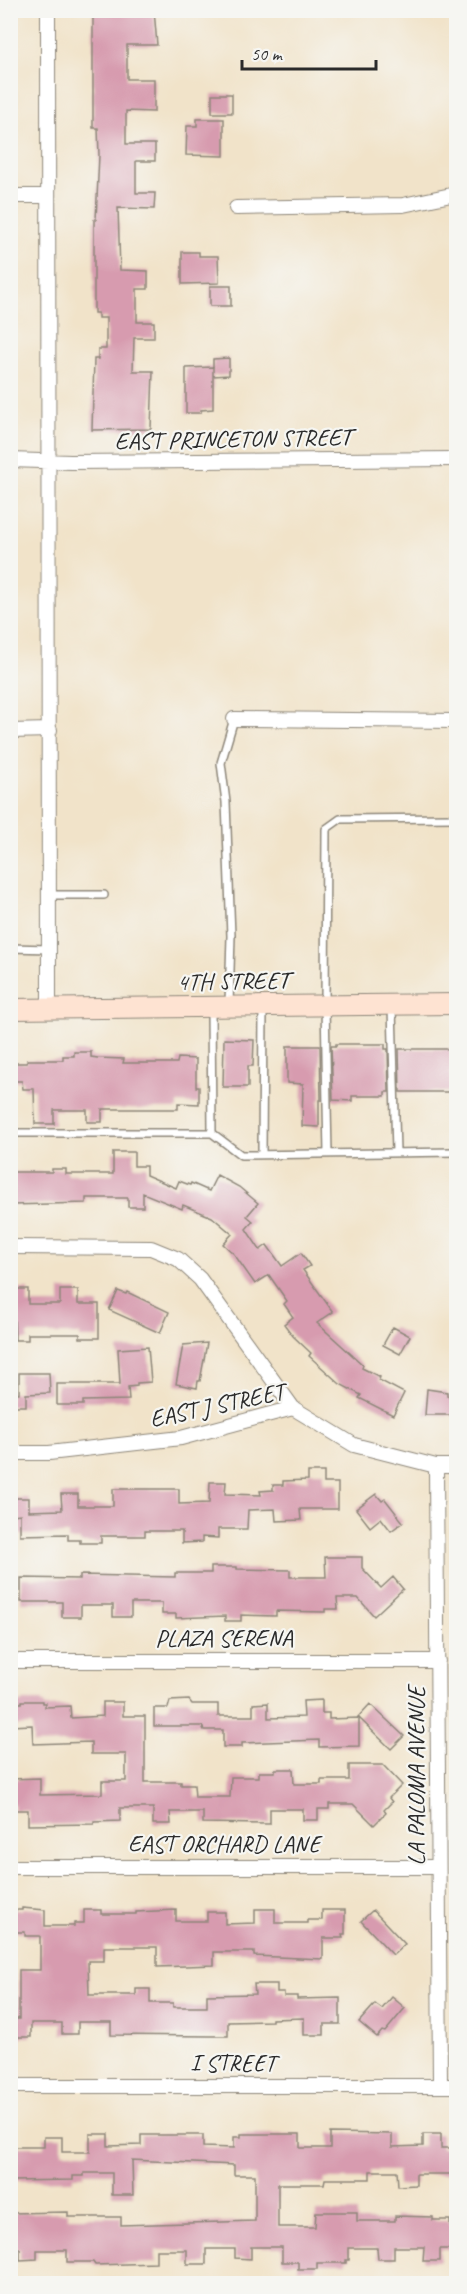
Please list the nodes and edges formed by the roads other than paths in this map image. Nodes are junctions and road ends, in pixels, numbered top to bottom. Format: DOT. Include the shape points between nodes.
graph roads {
  1 [pos="48,10"];
  2 [pos="456,194"];
  3 [pos="10,196"];
  4 [pos="48,196"];
  5 [pos="237,208"];
  6 [pos="456,459"];
  7 [pos="10,460"];
  8 [pos="47,462"];
  9 [pos="234,719"];
  10 [pos="456,721"];
  11 [pos="50,730"];
  12 [pos="10,731"];
  13 [pos="456,818"];
  14 [pos="49,895"];
  15 [pos="104,895"];
  16 [pos="10,948"];
  17 [pos="50,949"];
  18 [pos="456,1004"];
  19 [pos="325,1005"];
  20 [pos="392,1005"];
  21 [pos="263,1006"];
  22 [pos="220,1007"];
  23 [pos="49,1008"];
  24 [pos="10,1009"];
  25 [pos="10,1133"];
  26 [pos="212,1133"];
  27 [pos="396,1152"];
  28 [pos="456,1152"];
  29 [pos="262,1154"];
  30 [pos="328,1154"];
  31 [pos="10,1247"];
  32 [pos="293,1408"];
  33 [pos="10,1454"];
  34 [pos="436,1466"];
  35 [pos="456,1466"];
  36 [pos="10,1661"];
  37 [pos="438,1661"];
  38 [pos="10,1867"];
  39 [pos="438,1867"];
  40 [pos="456,2085"];
  41 [pos="10,2086"];
  42 [pos="440,2086"];
  1 -- 4 [label="street"];
  2 -- 5 [label="street" via="403,205"];
  3 -- 4 [label="street"];
  4 -- 8 [label="street"];
  6 -- 8 [label="street, EAST PRINCETON STREET"];
  7 -- 8 [label="street, EAST PRINCETON STREET"];
  8 -- 11 [label="street"];
  9 -- 10 [label="street"];
  9 -- 22 [label="lane" via="221,763 231,936"];
  11 -- 12 [label="street"];
  11 -- 14 [label="street"];
  13 -- 19 [label="lane" via="340,819 326,829"];
  14 -- 15 [label="lane"];
  14 -- 17 [label="street"];
  16 -- 17 [label="lane"];
  17 -- 23 [label="street"];
  18 -- 20 [label="main road, 4TH STREET"];
  19 -- 20 [label="main road, 4TH STREET"];
  19 -- 21 [label="main road, 4TH STREET"];
  19 -- 30 [label="lane"];
  20 -- 27 [label="lane"];
  21 -- 22 [label="main road, 4TH STREET"];
  21 -- 29 [label="lane"];
  22 -- 23 [label="main road, 4TH STREET"];
  22 -- 26 [label="lane"];
  23 -- 24 [label="main road, 4TH STREET"];
  25 -- 26 [label="lane"];
  26 -- 29 [label="lane" via="241,1155"];
  27 -- 28 [label="lane"];
  27 -- 30 [label="lane"];
  29 -- 30 [label="lane"];
  31 -- 32 [label="street" via="151,1248 178,1259 200,1278"];
  32 -- 33 [label="street, EAST J STREET" via="181,1438"];
  32 -- 34 [label="street, EAST J STREET" via="354,1444"];
  34 -- 35 [label="street, EAST J STREET"];
  34 -- 37 [label="street, LA PALOMA AVENUE"];
  36 -- 37 [label="street, PLAZA SERENA"];
  37 -- 39 [label="street, LA PALOMA AVENUE"];
  38 -- 39 [label="street, EAST ORCHARD LANE"];
  39 -- 42 [label="street, LA PALOMA AVENUE"];
  40 -- 42 [label="street, I STREET"];
  41 -- 42 [label="street, I STREET"];
}
